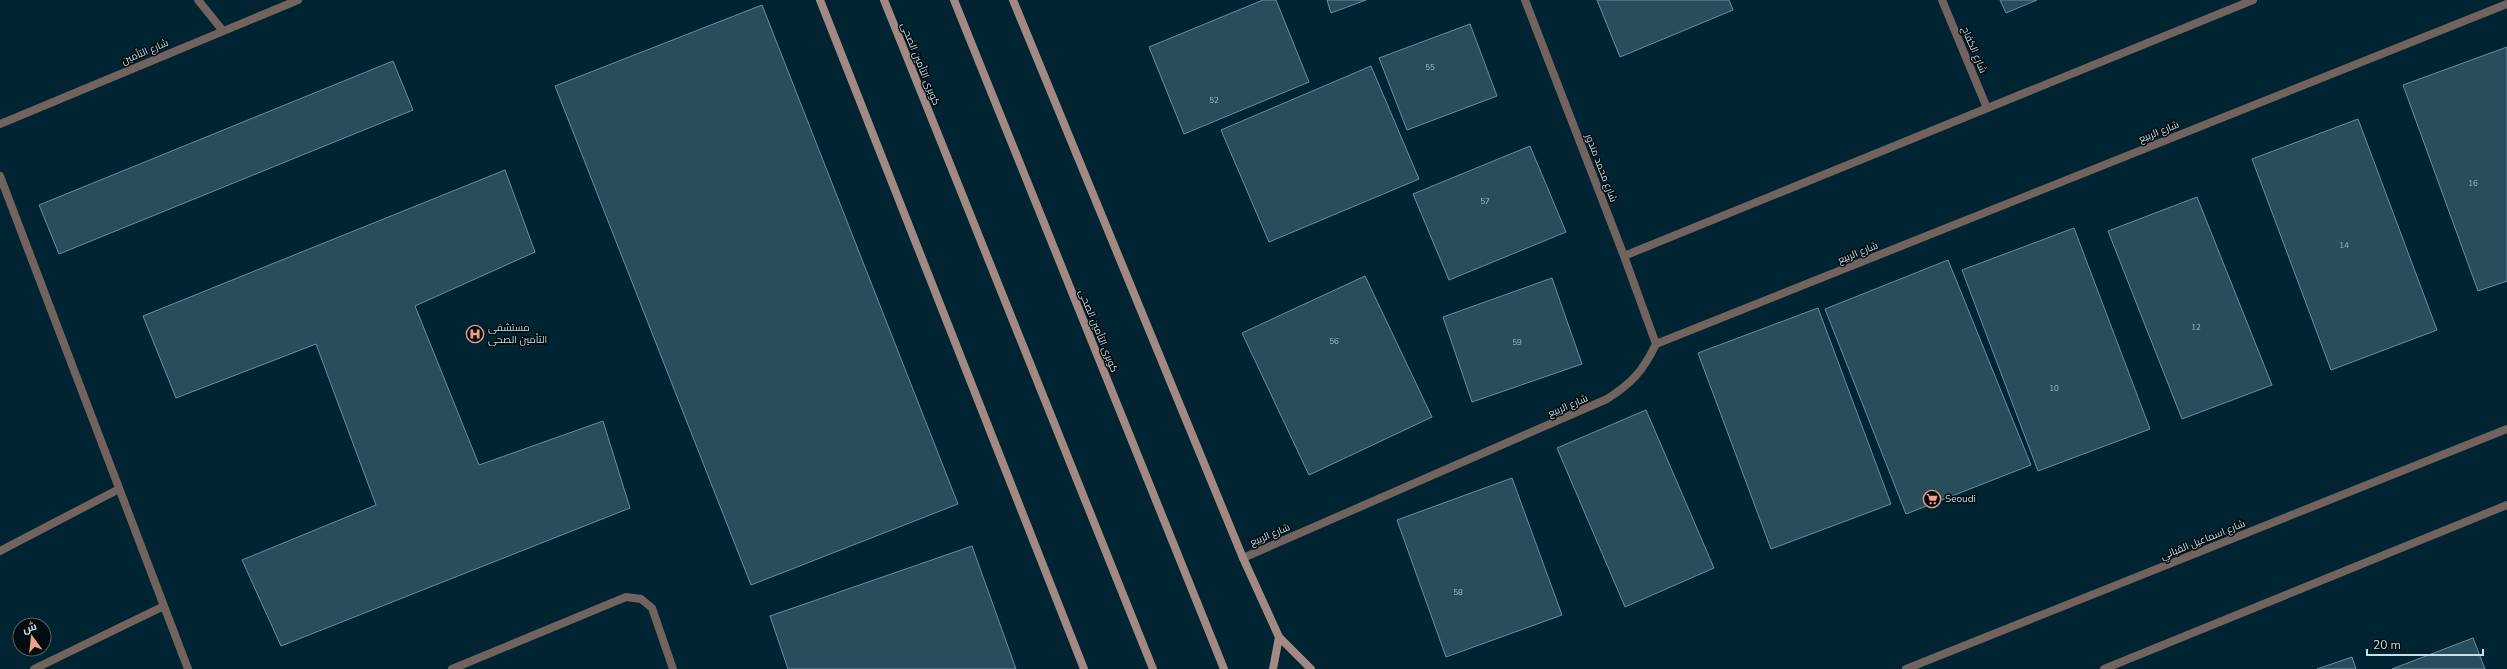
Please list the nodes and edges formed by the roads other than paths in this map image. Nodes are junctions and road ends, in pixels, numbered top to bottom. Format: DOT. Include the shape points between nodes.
graph roads {
  1 [pos="198,0"];
  2 [pos="298,0"];
  3 [pos="820,0"];
  4 [pos="884,0"];
  5 [pos="954,0"];
  6 [pos="1013,0"];
  7 [pos="1525,0"];
  8 [pos="1942,0"];
  9 [pos="2253,0"];
  10 [pos="2507,4"];
  11 [pos="223,30"];
  12 [pos="1987,108"];
  13 [pos="0,124"];
  14 [pos="0,176"];
  15 [pos="1624,256"];
  16 [pos="1656,344"];
  17 [pos="2507,429"];
  18 [pos="119,489"];
  19 [pos="2507,505"];
  20 [pos="0,551"];
  21 [pos="1243,558"];
  22 [pos="164,606"];
  23 [pos="1279,637"];
  24 [pos="34,669"];
  25 [pos="188,669"];
  26 [pos="452,669"];
  27 [pos="673,669"];
  28 [pos="1084,669"];
  29 [pos="1153,669"];
  30 [pos="1224,669"];
  31 [pos="1274,669"];
  32 [pos="1311,669"];
  33 [pos="1906,669"];
  34 [pos="2104,669"];
  1 -- 11 [label="street"];
  2 -- 11 [label="street, شارع التأمين"];
  3 -- 28 [label="main road"];
  4 -- 29 [label="main road, كوبرى التأمين الصحى"];
  5 -- 30 [label="main road, كوبرى التأمين الصحى"];
  6 -- 21 [label="main road"];
  7 -- 15 [label="street, شارع محمد مندور"];
  8 -- 12 [label="street, شارع الكفاح"];
  9 -- 12 [label="street"];
  10 -- 16 [label="street, شارع الربيع"];
  11 -- 13 [label="street, شارع التأمين"];
  12 -- 15 [label="street"];
  14 -- 18 [label="street"];
  15 -- 16 [label="street, شارع محمد مندور"];
  16 -- 21 [label="street, شارع الربيع" via="1645,368 1627,386 1607,399"];
  17 -- 33 [label="street, شارع اسماعيل القباني"];
  18 -- 20 [label="street"];
  18 -- 22 [label="street"];
  19 -- 34 [label="street"];
  21 -- 23 [label="main road"];
  22 -- 24 [label="street"];
  22 -- 25 [label="street"];
  23 -- 31 [label="main road"];
  23 -- 32 [label="main road"];
  26 -- 27 [label="street" via="626,597 640,599 652,608"];
}
